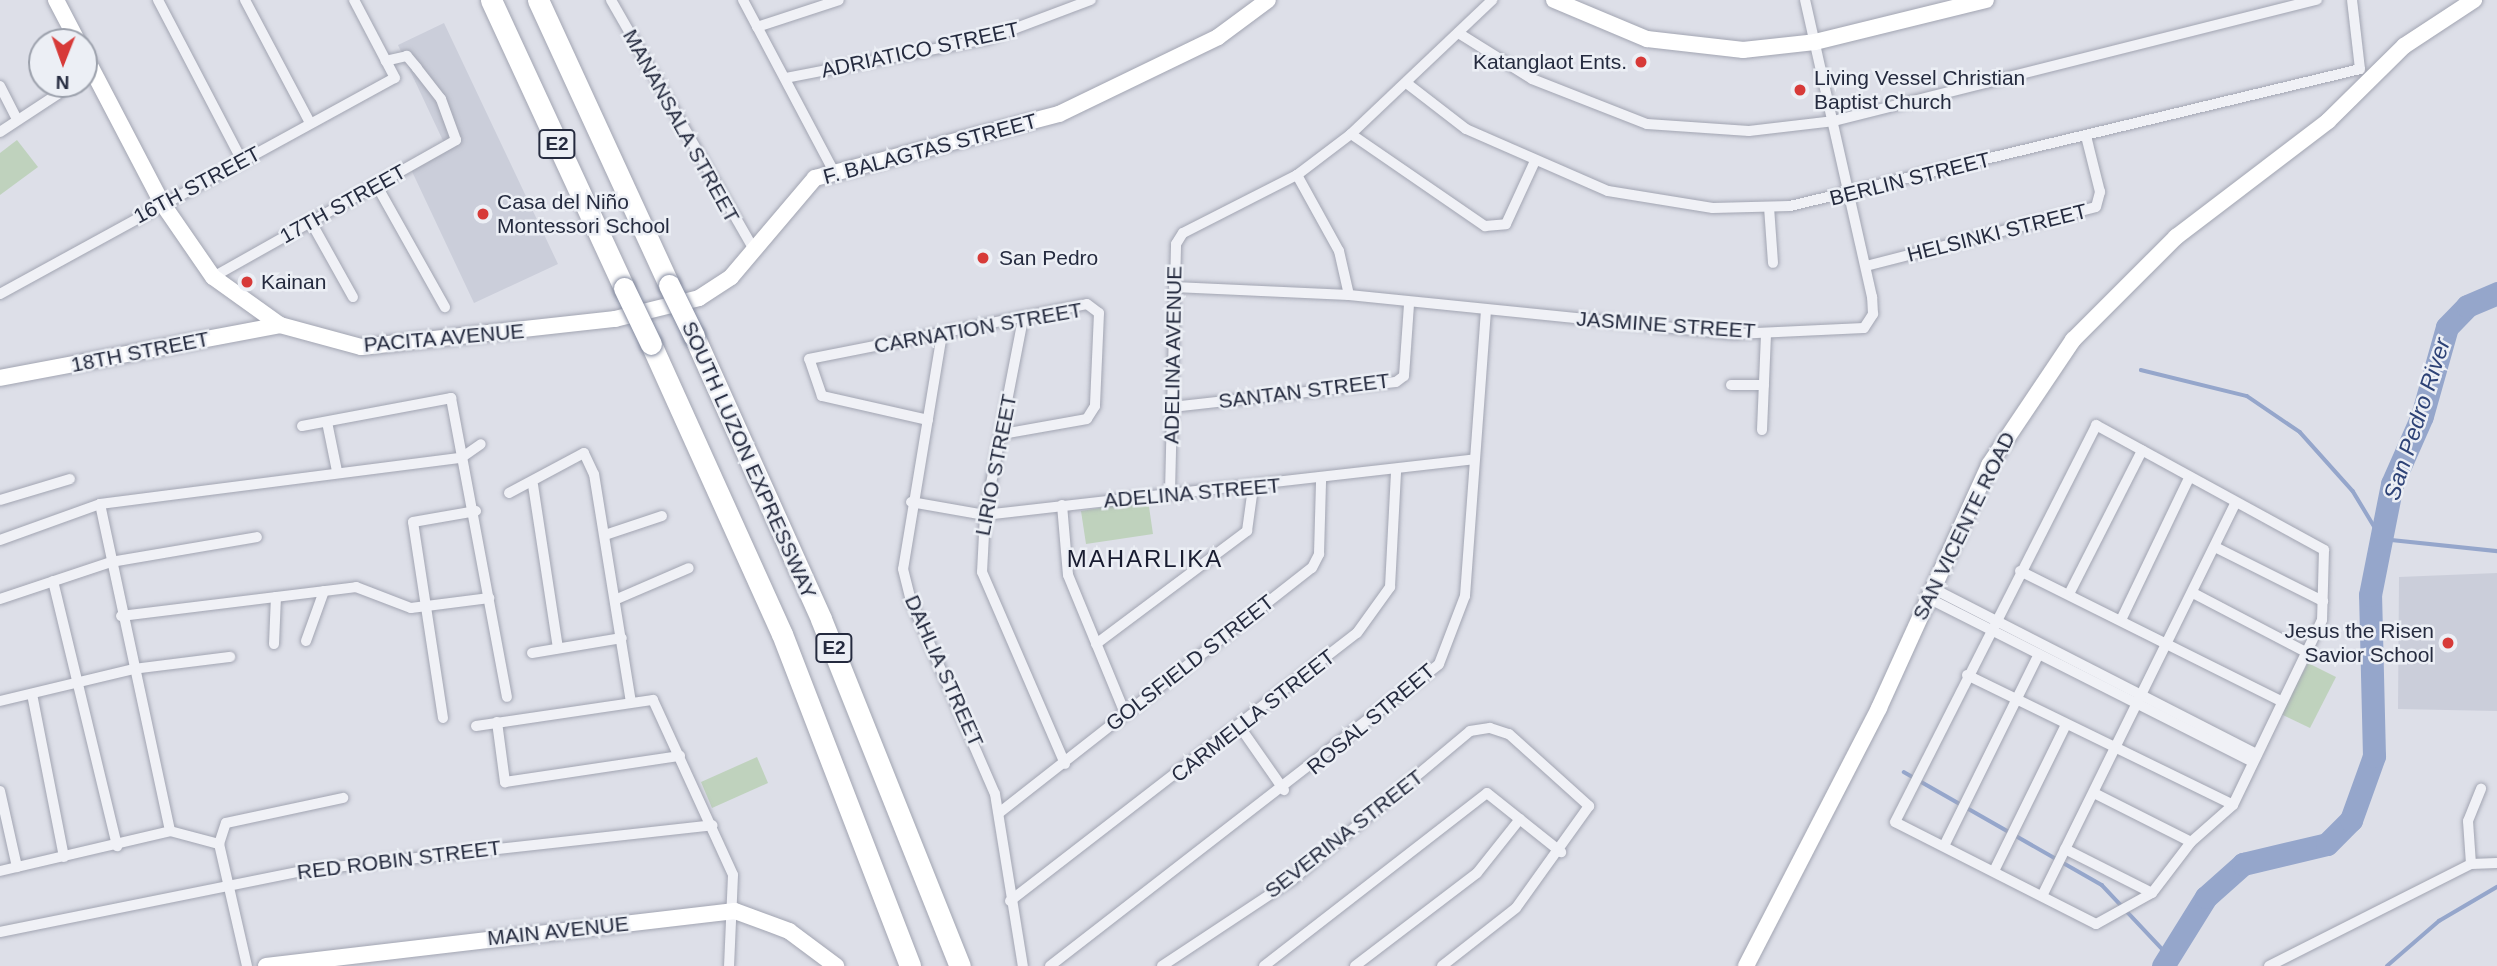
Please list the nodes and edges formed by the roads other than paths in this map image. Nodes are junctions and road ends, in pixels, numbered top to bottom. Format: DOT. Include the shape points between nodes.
graph roads {
  1 [pos="56,0"];
  2 [pos="158,0"];
  3 [pos="245,0"];
  4 [pos="354,0"];
  5 [pos="491,0"];
  6 [pos="538,0"];
  7 [pos="611,0"];
  8 [pos="743,0"];
  9 [pos="839,0"];
  10 [pos="1091,0"];
  11 [pos="1268,0"];
  12 [pos="1492,0"];
  13 [pos="1555,0"];
  14 [pos="1805,0"];
  15 [pos="1986,0"];
  16 [pos="2317,0"];
  17 [pos="2352,0"];
  18 [pos="2474,0"];
  19 [pos="757,27"];
  20 [pos="71,28"];
  21 [pos="1460,34"];
  22 [pos="1815,42"];
  23 [pos="386,61"];
  24 [pos="786,78"];
  25 [pos="1409,85"];
  26 [pos="0,86"];
  27 [pos="98,92"];
  28 [pos="50,98"];
  29 [pos="16,118"];
  30 [pos="1834,121"];
  31 [pos="310,123"];
  32 [pos="0,132"];
  33 [pos="1351,134"];
  34 [pos="2086,136"];
  35 [pos="242,161"];
  36 [pos="1534,163"];
  37 [pos="833,170"];
  38 [pos="1297,175"];
  39 [pos="377,186"];
  40 [pos="1851,194"];
  41 [pos="162,203"];
  42 [pos="1769,207"];
  43 [pos="311,222"];
  44 [pos="755,251"];
  45 [pos="1773,263"];
  46 [pos="1866,265"];
  47 [pos="213,277"];
  48 [pos="1174,287"];
  49 [pos="0,294"];
  50 [pos="1349,295"];
  51 [pos="352,298"];
  52 [pos="1409,304"];
  53 [pos="445,307"];
  54 [pos="1486,310"];
  55 [pos="615,319"];
  56 [pos="1023,319"];
  57 [pos="280,325"];
  58 [pos="1766,333"];
  59 [pos="942,334"];
  60 [pos="0,378"];
  61 [pos="1731,385"];
  62 [pos="1764,385"];
  63 [pos="1172,407"];
  64 [pos="928,420"];
  65 [pos="327,422"];
  66 [pos="302,426"];
  67 [pos="1762,430"];
  68 [pos="1003,434"];
  69 [pos="481,444"];
  70 [pos="2141,451"];
  71 [pos="461,458"];
  72 [pos="1473,460"];
  73 [pos="337,471"];
  74 [pos="1396,471"];
  75 [pos="2189,478"];
  76 [pos="70,479"];
  77 [pos="1321,481"];
  78 [pos="533,485"];
  79 [pos="1253,488"];
  80 [pos="1170,492"];
  81 [pos="509,493"];
  82 [pos="0,500"];
  83 [pos="911,502"];
  84 [pos="2235,504"];
  85 [pos="100,505"];
  86 [pos="1062,505"];
  87 [pos="476,511"];
  88 [pos="985,515"];
  89 [pos="663,516"];
  90 [pos="605,535"];
  91 [pos="257,537"];
  92 [pos="0,540"];
  93 [pos="2215,547"];
  94 [pos="111,562"];
  95 [pos="689,568"];
  96 [pos="2020,572"];
  97 [pos="52,581"];
  98 [pos="324,590"];
  99 [pos="1930,593"];
  100 [pos="2193,593"];
  101 [pos="2069,594"];
  102 [pos="276,597"];
  103 [pos="489,597"];
  104 [pos="0,599"];
  105 [pos="617,599"];
  106 [pos="2323,601"];
  107 [pos="425,608"];
  108 [pos="121,616"];
  109 [pos="2121,620"];
  110 [pos="1992,625"];
  111 [pos="622,638"];
  112 [pos="306,641"];
  113 [pos="2169,642"];
  114 [pos="274,644"];
  115 [pos="1096,644"];
  116 [pos="558,648"];
  117 [pos="2306,652"];
  118 [pos="532,653"];
  119 [pos="2039,654"];
  120 [pos="230,657"];
  121 [pos="133,669"];
  122 [pos="1967,675"];
  123 [pos="81,684"];
  124 [pos="32,694"];
  125 [pos="507,697"];
  126 [pos="2142,698"];
  127 [pos="0,701"];
  128 [pos="2281,701"];
  129 [pos="631,702"];
  130 [pos="2015,702"];
  131 [pos="1125,713"];
  132 [pos="443,718"];
  133 [pos="497,722"];
  134 [pos="476,726"];
  135 [pos="1240,727"];
  136 [pos="2065,727"];
  137 [pos="2116,751"];
  138 [pos="680,756"];
  139 [pos="2255,758"];
  140 [pos="1065,764"];
  141 [pos="2481,788"];
  142 [pos="1284,790"];
  143 [pos="0,791"];
  144 [pos="2096,794"];
  145 [pos="343,798"];
  146 [pos="2233,805"];
  147 [pos="999,814"];
  148 [pos="1520,819"];
  149 [pos="713,825"];
  150 [pos="170,831"];
  151 [pos="2191,842"];
  152 [pos="219,844"];
  153 [pos="117,846"];
  154 [pos="1944,846"];
  155 [pos="2065,849"];
  156 [pos="1561,852"];
  157 [pos="64,857"];
  158 [pos="2497,863"];
  159 [pos="2471,864"];
  160 [pos="17,867"];
  161 [pos="0,871"];
  162 [pos="1994,871"];
  163 [pos="228,884"];
  164 [pos="2043,894"];
  165 [pos="2152,894"];
  166 [pos="1010,901"];
  167 [pos="735,911"];
  168 [pos="0,932"];
  169 [pos="247,966"];
  170 [pos="267,966"];
  171 [pos="729,966"];
  172 [pos="836,966"];
  173 [pos="910,966"];
  174 [pos="960,966"];
  175 [pos="1023,966"];
  176 [pos="1050,966"];
  177 [pos="1162,966"];
  178 [pos="1264,966"];
  179 [pos="1355,966"];
  180 [pos="1442,966"];
  181 [pos="1746,966"];
  182 [pos="2269,966"];
  1 -- 20 [label="main road"];
  2 -- 35 [label="street"];
  3 -- 31 [label="street"];
  4 -- 23 [label="street"];
  5 -- 173 [label="highway, SOUTH LUZON EXPRESSWAY / E2, bridge" via="782,634"];
  6 -- 174 [label="highway, SOUTH LUZON EXPRESSWAY / E2, bridge" via="821,619"];
  7 -- 44 [label="street, MANANSALA STREET"];
  8 -- 19 [label="street"];
  9 -- 19 [label="street"];
  10 -- 24 [label="street, ADRIATICO STREET" via="987,38"];
  11 -- 37 [label="main road, F. BALAGTAS STREET" via="1218,37 1059,114 973,141"];
  12 -- 21 [label="street, ADELINA AVENUE"];
  13 -- 22 [label="main road" via="1600,24 1703,49"];
  14 -- 22 [label="street, JASMINE STREET"];
  15 -- 22 [label="main road"];
  16 -- 30 [label="street"];
  17 -- 34 [label="street, BERLIN STREET" via="2360,69"];
  18 -- 99 [label="main road, SAN VICENTE ROAD" via="2404,46 2328,121 2176,237 2115,293 2013,424"];
  19 -- 24 [label="street"];
  21 -- 25 [label="street, ADELINA AVENUE"];
  21 -- 30 [label="street" via="1532,79 1647,124 1749,131"];
  22 -- 30 [label="street, JASMINE STREET"];
  23 -- 31 [label="street, 16TH STREET" via="395,78"];
  23 -- 39 [label="street, 17TH STREET" via="407,56 452,122 456,140"];
  24 -- 37 [label="street"];
  25 -- 33 [label="street, ADELINA AVENUE"];
  25 -- 36 [label="street, BERLIN STREET" via="1466,129"];
  26 -- 29 [label="street"];
  27 -- 41 [label="main road, PACITA AVENUE"];
  28 -- 29 [label="street"];
  29 -- 32 [label="street"];
  30 -- 40 [label="street, JASMINE STREET"];
  31 -- 35 [label="street, 16TH STREET"];
  33 -- 36 [label="street" via="1427,193 1485,226 1506,224"];
  33 -- 38 [label="street, ADELINA AVENUE"];
  34 -- 40 [label="street, BERLIN STREET"];
  34 -- 46 [label="street, HELSINKI STREET" via="2100,192 2096,207"];
  35 -- 41 [label="street, 16TH STREET"];
  36 -- 42 [label="street, BERLIN STREET" via="1608,191 1674,203"];
  37 -- 44 [label="main road, F. BALAGTAS STREET" via="806,185"];
  38 -- 48 [label="street, ADELINA AVENUE" via="1183,233 1176,244"];
  38 -- 50 [label="street" via="1339,251"];
  39 -- 43 [label="street, 17TH STREET"];
  39 -- 53 [label="street"];
  40 -- 42 [label="street, BERLIN STREET"];
  40 -- 46 [label="street, JASMINE STREET"];
  41 -- 47 [label="main road, PACITA AVENUE"];
  41 -- 49 [label="street, 16TH STREET"];
  42 -- 45 [label="street"];
  43 -- 47 [label="street, 17TH STREET"];
  43 -- 51 [label="street"];
  44 -- 55 [label="main road, F. BALAGTAS STREET" via="699,298"];
  46 -- 58 [label="street, JASMINE STREET" via="1873,314 1864,328"];
  47 -- 57 [label="main road, PACITA AVENUE"];
  48 -- 50 [label="street, JASMINE STREET"];
  48 -- 63 [label="street, ADELINA AVENUE"];
  50 -- 52 [label="street, JASMINE STREET"];
  52 -- 54 [label="street, JASMINE STREET"];
  52 -- 63 [label="street, SANTAN STREET" via="1404,376 1396,382"];
  54 -- 58 [label="street, JASMINE STREET"];
  54 -- 72 [label="street, ROSAL STREET"];
  55 -- 57 [label="main road, PACITA AVENUE" via="361,347"];
  56 -- 59 [label="street, CARNATION STREET"];
  56 -- 68 [label="street, LIRIO STREET"];
  56 -- 68 [label="street, CARNATION STREET" via="1087,304 1099,313 1095,406 1087,419"];
  57 -- 60 [label="main road, 18TH STREET"];
  58 -- 62 [label="street"];
  59 -- 64 [label="street, DAHLIA STREET"];
  59 -- 64 [label="street, CARNATION STREET" via="809,359 822,396"];
  61 -- 62 [label="street"];
  62 -- 67 [label="street"];
  63 -- 80 [label="street, ADELINA AVENUE"];
  64 -- 83 [label="street, DAHLIA STREET"];
  65 -- 66 [label="street"];
  65 -- 71 [label="street" via="451,398"];
  65 -- 73 [label="street"];
  68 -- 88 [label="street, LIRIO STREET"];
  69 -- 71 [label="street"];
  70 -- 75 [label="street"];
  70 -- 96 [label="street" via="2096,425"];
  70 -- 101 [label="street"];
  71 -- 73 [label="street"];
  71 -- 87 [label="street"];
  72 -- 74 [label="street, ADELINA STREET"];
  72 -- 142 [label="street, ROSAL STREET" via="1465,596 1439,664"];
  73 -- 85 [label="street"];
  74 -- 77 [label="street, ADELINA STREET"];
  74 -- 135 [label="street, CARMELLA STREET" via="1390,587 1357,632"];
  75 -- 84 [label="street"];
  75 -- 109 [label="street"];
  76 -- 82 [label="street"];
  77 -- 79 [label="street, ADELINA STREET"];
  77 -- 131 [label="street, GOLSFIELD STREET" via="1319,554 1312,568"];
  78 -- 81 [label="street"];
  78 -- 90 [label="street" via="583,453 594,474"];
  78 -- 116 [label="street"];
  79 -- 80 [label="street, ADELINA STREET"];
  79 -- 115 [label="street" via="1247,531"];
  80 -- 86 [label="street, ADELINA STREET"];
  83 -- 88 [label="street, ADELINA STREET"];
  83 -- 147 [label="street, DAHLIA STREET" via="903,569 911,601 972,729"];
  84 -- 93 [label="street"];
  84 -- 106 [label="street" via="2324,550"];
  85 -- 92 [label="street"];
  85 -- 94 [label="street"];
  86 -- 88 [label="street, ADELINA STREET"];
  86 -- 115 [label="street" via="1068,575"];
  87 -- 103 [label="street"];
  87 -- 107 [label="street" via="413,522"];
  88 -- 140 [label="street, LIRIO STREET" via="982,572"];
  89 -- 90 [label="street"];
  90 -- 105 [label="street"];
  91 -- 94 [label="street"];
  93 -- 100 [label="street"];
  93 -- 106 [label="street"];
  94 -- 97 [label="street"];
  94 -- 108 [label="street"];
  95 -- 105 [label="street"];
  96 -- 101 [label="street"];
  96 -- 110 [label="street"];
  97 -- 104 [label="street"];
  97 -- 123 [label="street"];
  98 -- 102 [label="street"];
  98 -- 107 [label="street" via="356,587 411,608"];
  98 -- 112 [label="street"];
  99 -- 110 [label="street"];
  99 -- 181 [label="main road, SAN VICENTE ROAD" via="1858,751"];
  100 -- 113 [label="street"];
  100 -- 117 [label="street"];
  101 -- 109 [label="street"];
  102 -- 108 [label="street"];
  102 -- 114 [label="street"];
  103 -- 107 [label="street"];
  103 -- 125 [label="street"];
  105 -- 111 [label="street"];
  106 -- 117 [label="street"];
  107 -- 132 [label="street"];
  108 -- 121 [label="street"];
  109 -- 113 [label="street"];
  110 -- 119 [label="street"];
  110 -- 122 [label="street"];
  110 -- 126 [label="street"];
  111 -- 116 [label="street"];
  111 -- 129 [label="street"];
  113 -- 126 [label="street"];
  113 -- 128 [label="street"];
  115 -- 131 [label="street"];
  116 -- 118 [label="street"];
  117 -- 128 [label="street"];
  119 -- 126 [label="street"];
  119 -- 130 [label="street"];
  120 -- 121 [label="street"];
  121 -- 123 [label="street"];
  121 -- 150 [label="street"];
  122 -- 130 [label="street"];
  122 -- 154 [label="street" via="1895,822"];
  123 -- 124 [label="street"];
  123 -- 153 [label="street"];
  124 -- 127 [label="street"];
  124 -- 157 [label="street"];
  126 -- 137 [label="street"];
  126 -- 139 [label="street"];
  128 -- 139 [label="street"];
  129 -- 133 [label="street"];
  129 -- 138 [label="street" via="653,700"];
  130 -- 136 [label="street"];
  130 -- 154 [label="street"];
  131 -- 140 [label="street, GOLSFIELD STREET"];
  133 -- 134 [label="street"];
  133 -- 138 [label="street" via="505,782"];
  135 -- 142 [label="street"];
  135 -- 166 [label="street, CARMELLA STREET"];
  136 -- 137 [label="street"];
  136 -- 162 [label="street"];
  137 -- 144 [label="street"];
  137 -- 146 [label="street"];
  138 -- 149 [label="street"];
  139 -- 146 [label="street"];
  140 -- 147 [label="street, GOLSFIELD STREET"];
  141 -- 159 [label="street" via="2468,821"];
  142 -- 176 [label="street, ROSAL STREET"];
  143 -- 160 [label="street"];
  144 -- 151 [label="street"];
  144 -- 155 [label="street"];
  145 -- 152 [label="street" via="226,823"];
  146 -- 151 [label="street"];
  147 -- 166 [label="street, DAHLIA STREET"];
  148 -- 156 [label="street"];
  148 -- 178 [label="street" via="1496,795 1478,797 1417,853"];
  148 -- 179 [label="street" via="1477,873"];
  149 -- 163 [label="street, RED ROBIN STREET"];
  149 -- 167 [label="street" via="733,875"];
  150 -- 152 [label="street"];
  150 -- 153 [label="street"];
  151 -- 165 [label="street"];
  152 -- 163 [label="street"];
  153 -- 157 [label="street"];
  154 -- 162 [label="street"];
  155 -- 164 [label="street"];
  155 -- 165 [label="street"];
  156 -- 177 [label="street, SEVERINA STREET" via="1587,815 1585,797 1509,734 1490,728 1470,731 1292,880"];
  156 -- 180 [label="street" via="1516,908"];
  157 -- 160 [label="street"];
  158 -- 159 [label="street"];
  159 -- 182 [label="street"];
  160 -- 161 [label="street"];
  162 -- 164 [label="street"];
  163 -- 168 [label="street, RED ROBIN STREET"];
  163 -- 169 [label="street"];
  164 -- 165 [label="street" via="2096,924"];
  166 -- 175 [label="street, DAHLIA STREET"];
  167 -- 170 [label="main road, MAIN AVENUE"];
  167 -- 171 [label="street"];
  167 -- 172 [label="main road, MAIN AVENUE" via="789,931"];
}
